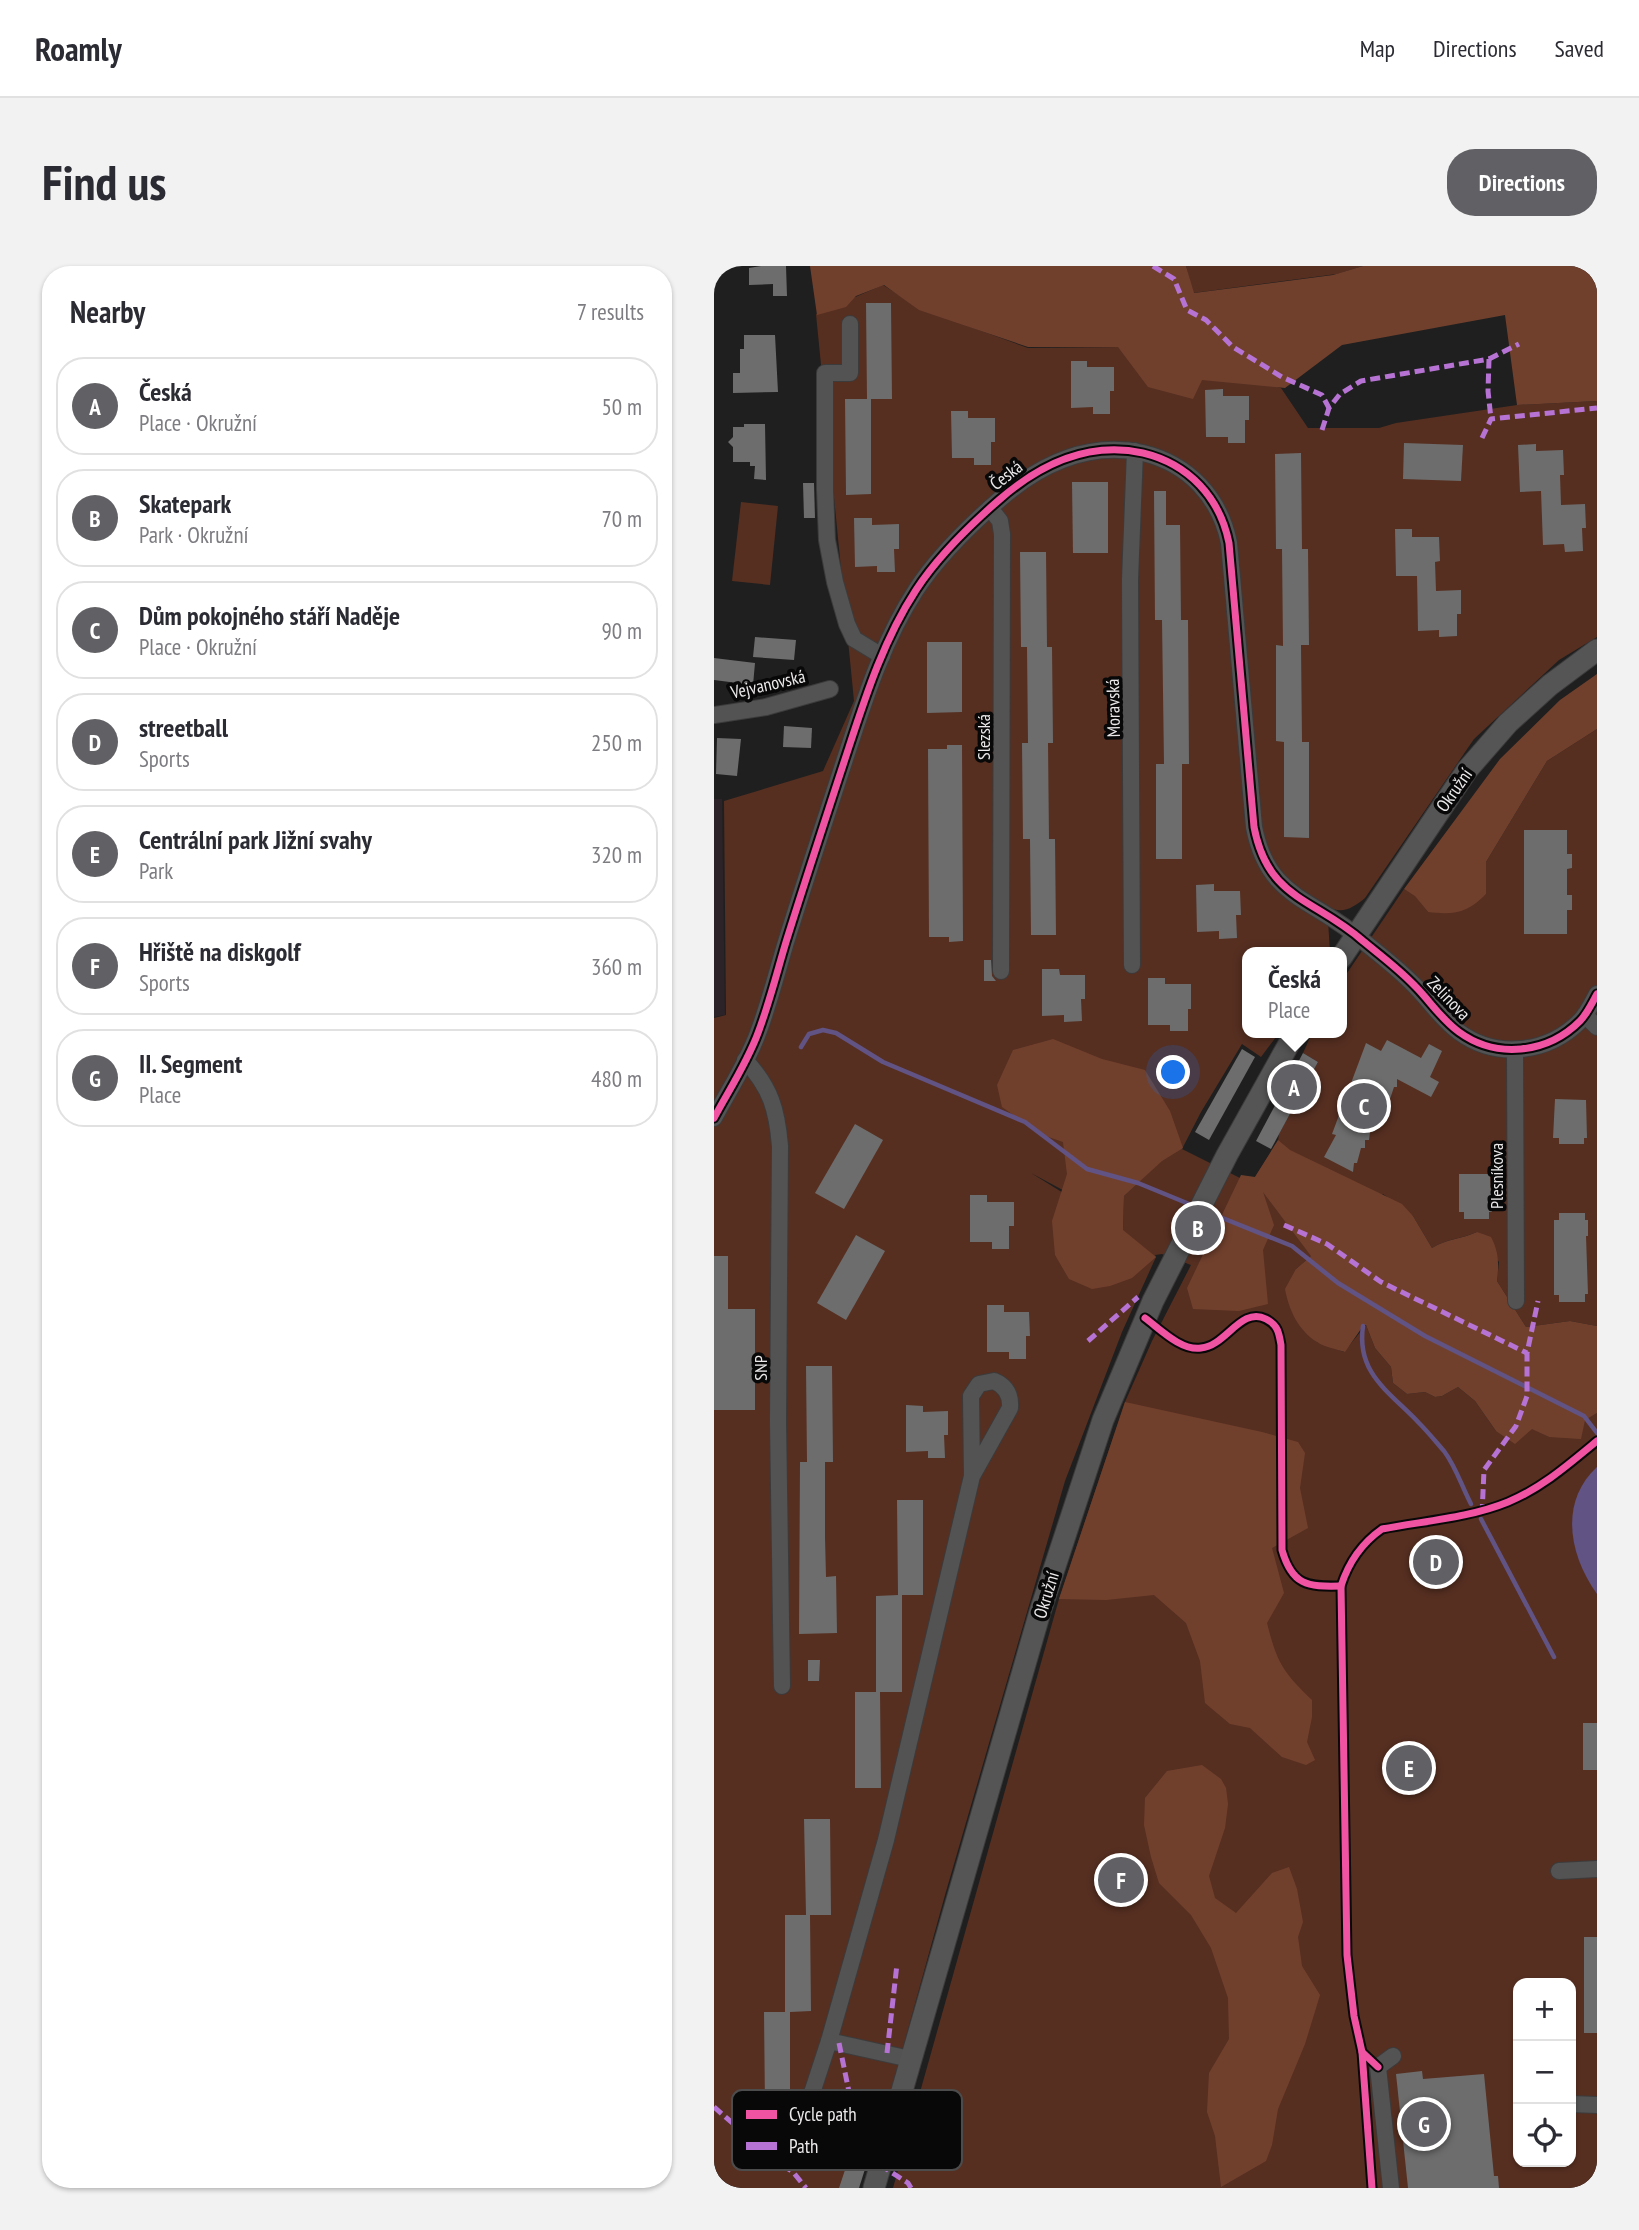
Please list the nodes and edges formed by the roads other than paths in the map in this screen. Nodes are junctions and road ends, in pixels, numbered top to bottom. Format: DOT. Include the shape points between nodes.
graph roads {
  1 [pos="850,324"];
  2 [pos="1135,451"];
  3 [pos="990,508"];
  4 [pos="1597,650"];
  5 [pos="882,656"];
  6 [pos="830,689"];
  7 [pos="714,715"];
  8 [pos="1356,934"];
  9 [pos="1347,948"];
  10 [pos="1132,965"];
  11 [pos="1002,971"];
  12 [pos="1597,994"];
  13 [pos="1585,1015"];
  14 [pos="1597,1027"];
  15 [pos="1292,1038"];
  16 [pos="1515,1050"];
  17 [pos="745,1060"];
  18 [pos="714,1118"];
  19 [pos="1516,1301"];
  20 [pos="972,1476"];
  21 [pos="782,1686"];
  22 [pos="1597,1869"];
  23 [pos="1559,1871"];
  24 [pos="830,2041"];
  25 [pos="1393,2056"];
  26 [pos="910,2059"];
  27 [pos="813,2090"];
  28 [pos="901,2090"];
  29 [pos="1576,2104"];
  30 [pos="1597,2105"];
  31 [pos="879,2170"];
  32 [pos="874,2188"];
  33 [pos="1391,2188"];
  1 -- 5 [label="street" via="850,373 825,373 827,540 850,634 859,645"];
  2 -- 3 [label="street, Česká" via="1094,451 1048,464"];
  2 -- 8 [label="street, Česká" via="1181,468 1210,496 1222,516 1229,543 1254,827 1263,860 1275,880"];
  2 -- 10 [label="street, Moravská" via="1130,580"];
  3 -- 5 [label="street, Česká" via="930,570"];
  3 -- 11 [label="street, Slezská" via="1000,521 1002,534"];
  4 -- 8 [label="street, Okružní" via="1508,723 1467,770"];
  5 -- 17 [label="street, Česká" via="836,785 758,1035"];
  6 -- 7 [label="street, Vejvanovská" via="766,707"];
  8 -- 9 [label="street, Okružní"];
  8 -- 16 [label="street, Zelinova" via="1415,985 1461,1034 1491,1047"];
  12 -- 13 [label="street, Zelinova"];
  13 -- 14 [label="street"];
  13 -- 16 [label="street, Zelinova" via="1547,1044"];
  15 -- 26 [label="street, Okružní" via="1159,1289 1103,1420 1060,1550"];
  16 -- 19 [label="street, Plesníkova"];
  17 -- 18 [label="street, Česká"];
  17 -- 21 [label="street, SNP" via="770,1096 780,1146"];
  20 -- 20 [label="street" via="1010,1408 1007,1391 994,1381 979,1384 971,1396"];
  20 -- 24 [label="street" via="886,1840"];
  22 -- 23 [label="street"];
  24 -- 26 [label="street"];
  24 -- 27 [label="street"];
  25 -- 33 [label="street" via="1378,2067"];
  26 -- 28 [label="street, Okružní"];
  29 -- 30 [label="street"];
  31 -- 32 [label="street, Okružní"];
}
